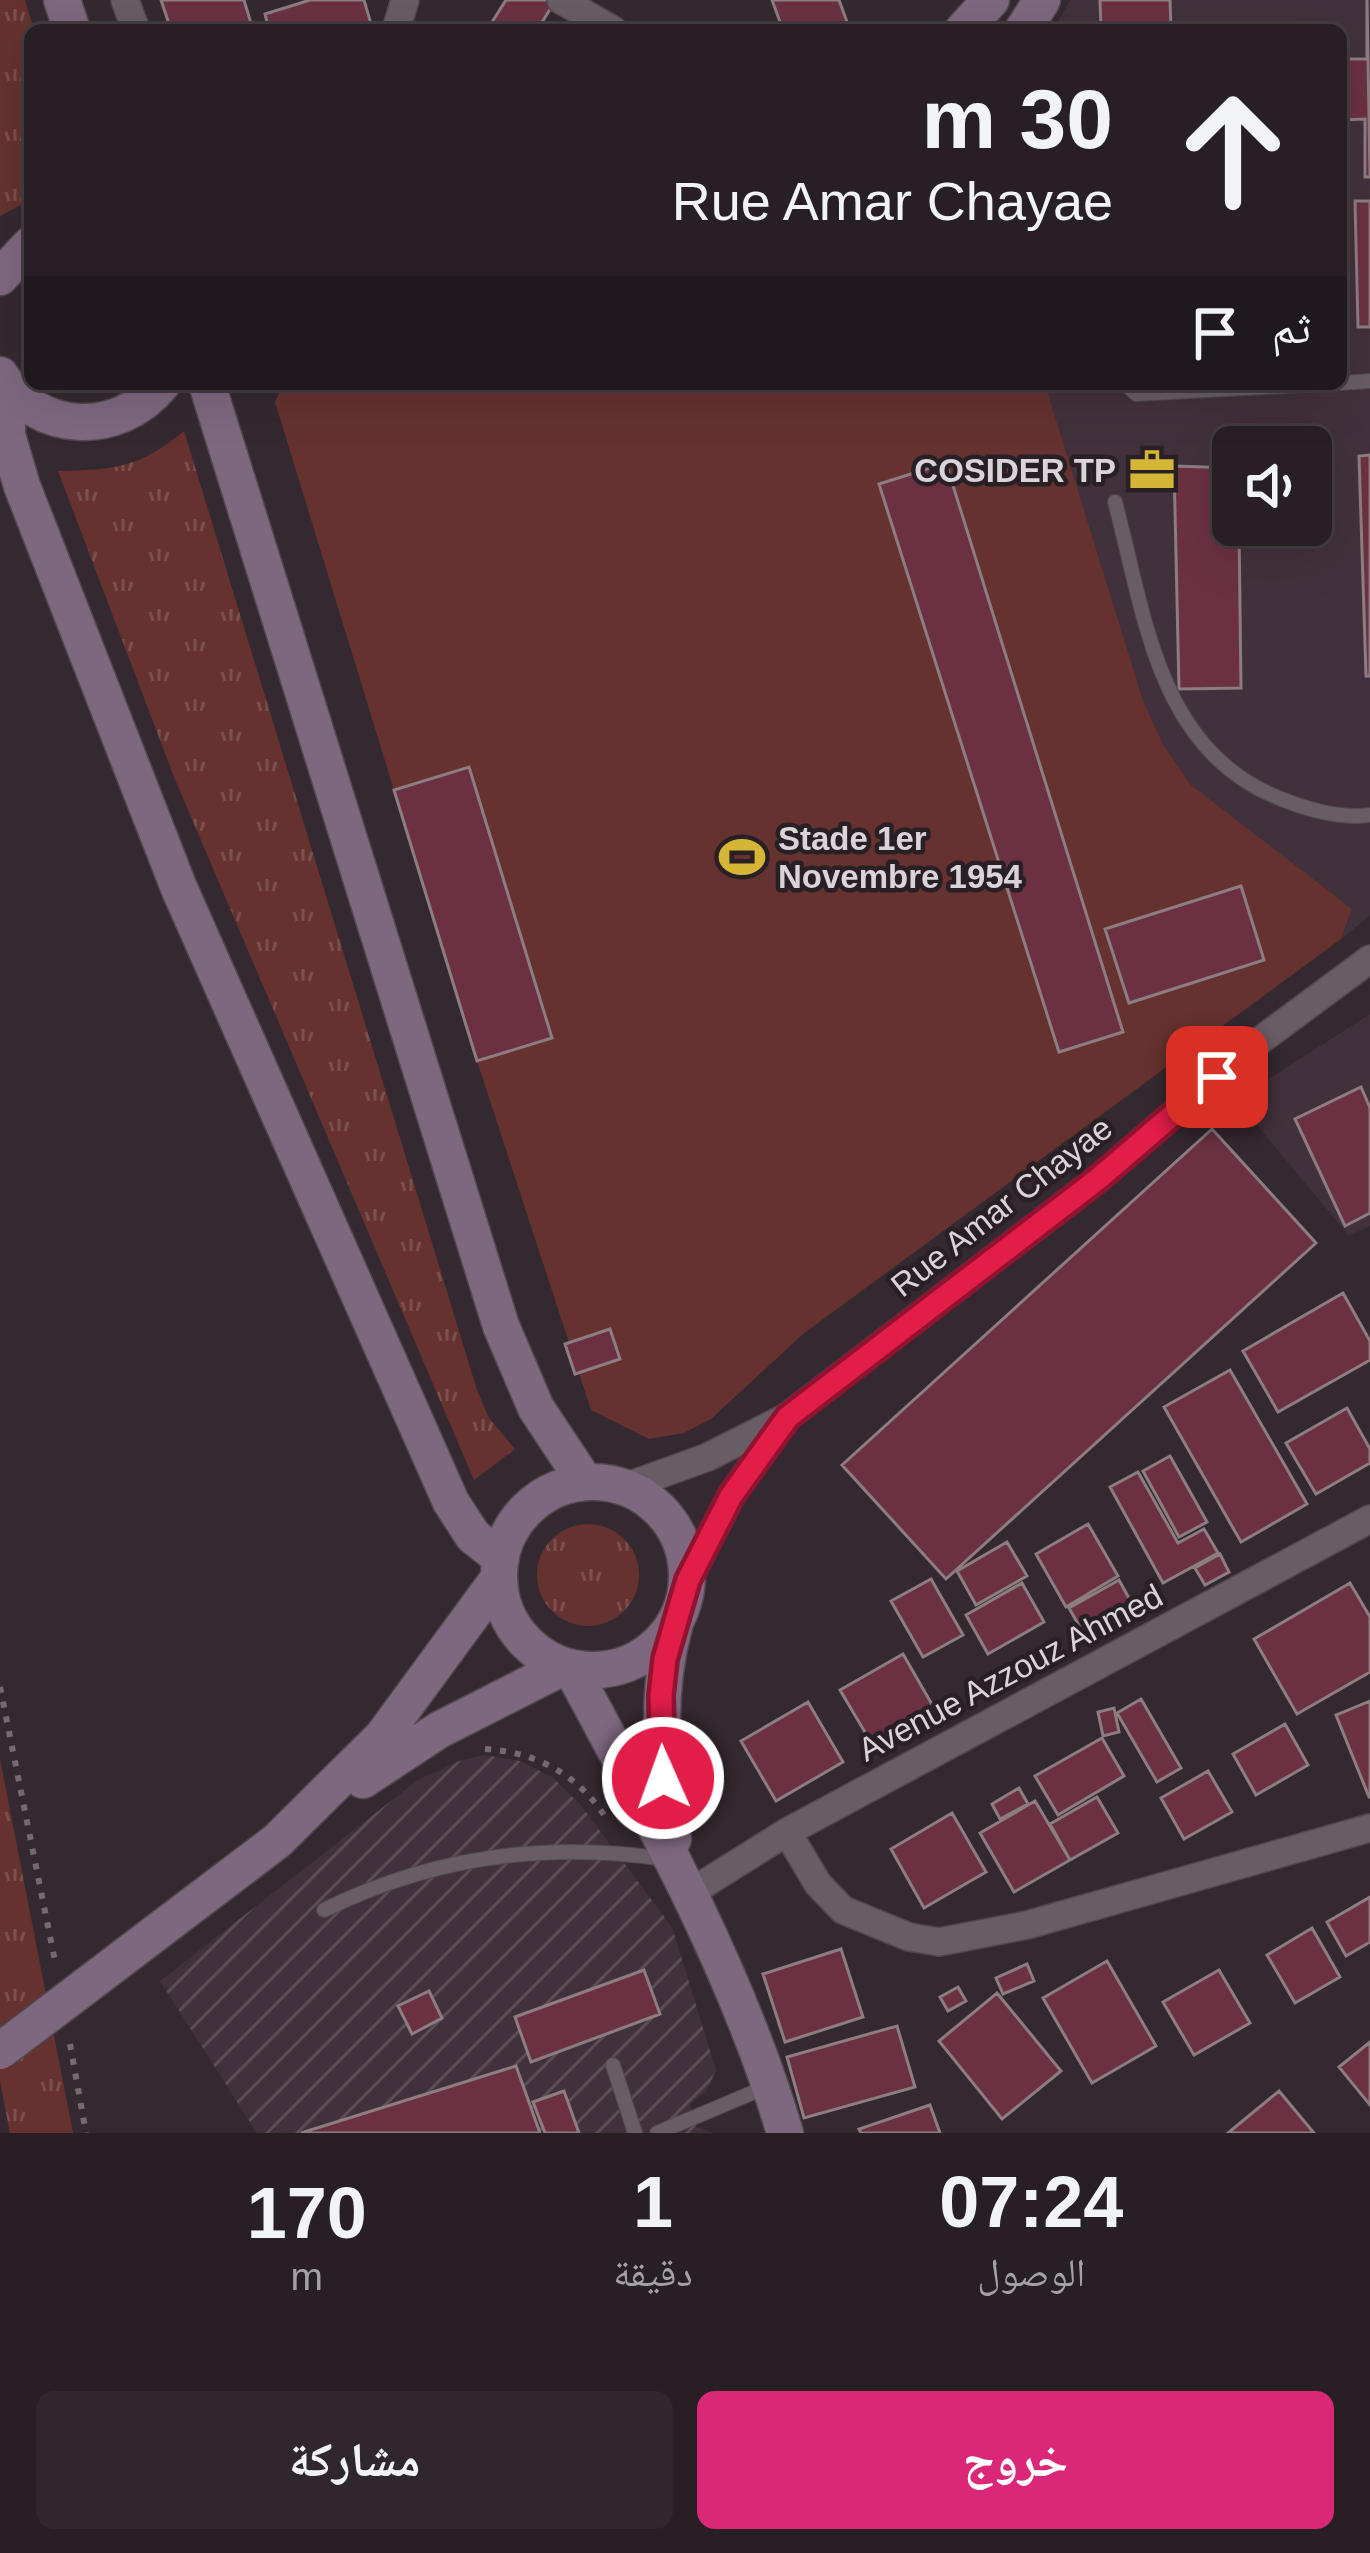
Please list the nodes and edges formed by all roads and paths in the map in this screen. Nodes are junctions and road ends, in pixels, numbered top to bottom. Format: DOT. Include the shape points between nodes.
graph roads {
  1 [pos="561,0"];
  2 [pos="603,24"];
  3 [pos="24,251"];
  4 [pos="0,277"];
  5 [pos="4,381"];
  6 [pos="156,390"];
  7 [pos="209,390"];
  8 [pos="1132,390"];
  9 [pos="1209,390"];
  10 [pos="1115,502"];
  11 [pos="1370,815"];
  12 [pos="1370,959"];
  13 [pos="788,1417"];
  14 [pos="585,1482"];
  15 [pos="625,1487"];
  16 [pos="1370,1519"];
  17 [pos="500,1568"];
  18 [pos="688,1580"];
  19 [pos="676,1620"];
  20 [pos="568,1667"];
  21 [pos="0,1687"];
  22 [pos="476,1749"];
  23 [pos="1370,1828"];
  24 [pos="787,1832"];
  25 [pos="278,1841"];
  26 [pos="629,1854"];
  27 [pos="682,1877"];
  28 [pos="324,1910"];
  29 [pos="59,1982"];
  30 [pos="67,2026"];
  31 [pos="0,2051"];
  32 [pos="613,2065"];
  33 [pos="771,2085"];
  34 [pos="86,2133"];
  35 [pos="635,2133"];
  36 [pos="657,2133"];
  37 [pos="785,2133"];
  1 -- 2 [label="street"];
  3 -- 4 [label="main road"];
  5 -- 6 [label="main road" via="44,415 90,424 134,410"];
  5 -- 17 [label="main road" via="7,435 22,486 179,888 451,1502"];
  7 -- 14 [label="main road" via="501,1326 536,1408"];
  8 -- 9 [label="lane"];
  10 -- 11 [label="lane" via="1153,647 1186,725 1217,763 1261,791 1308,810"];
  12 -- 13 [label="street, Rue Amar Chayae"];
  13 -- 15 [label="street, Rue Amar Chayae"];
  13 -- 18 [label="street, Rue Amar Chayae" via="731,1496"];
  14 -- 15 [label="main road"];
  14 -- 17 [label="main road" via="531,1506"];
  15 -- 18 [label="main road" via="672,1523"];
  16 -- 24 [label="street, Avenue Azzouz Ahmed"];
  17 -- 20 [label="main road" via="501,1598 518,1632"];
  17 -- 25 [label="main road" via="383,1736"];
  18 -- 19 [label="main road"];
  19 -- 20 [label="main road" via="632,1662"];
  19 -- 27 [label="main road" via="660,1737"];
  20 -- 25 [label="main road" via="439,1730"];
  20 -- 27 [label="main road"];
  21 -- 29 [label="path"];
  22 -- 26 [label="path" via="563,1772 596,1802"];
  23 -- 24 [label="street" via="1027,1925 939,1942 843,1910"];
  24 -- 27 [label="street, Avenue Azzouz Ahmed"];
  25 -- 31 [label="main road, bridge"];
  26 -- 27 [label="lane"];
  26 -- 28 [label="lane" via="467,1859"];
  27 -- 33 [label="main road"];
  30 -- 34 [label="path"];
  32 -- 35 [label="lane"];
  33 -- 36 [label="lane"];
  33 -- 37 [label="main road"];
}
